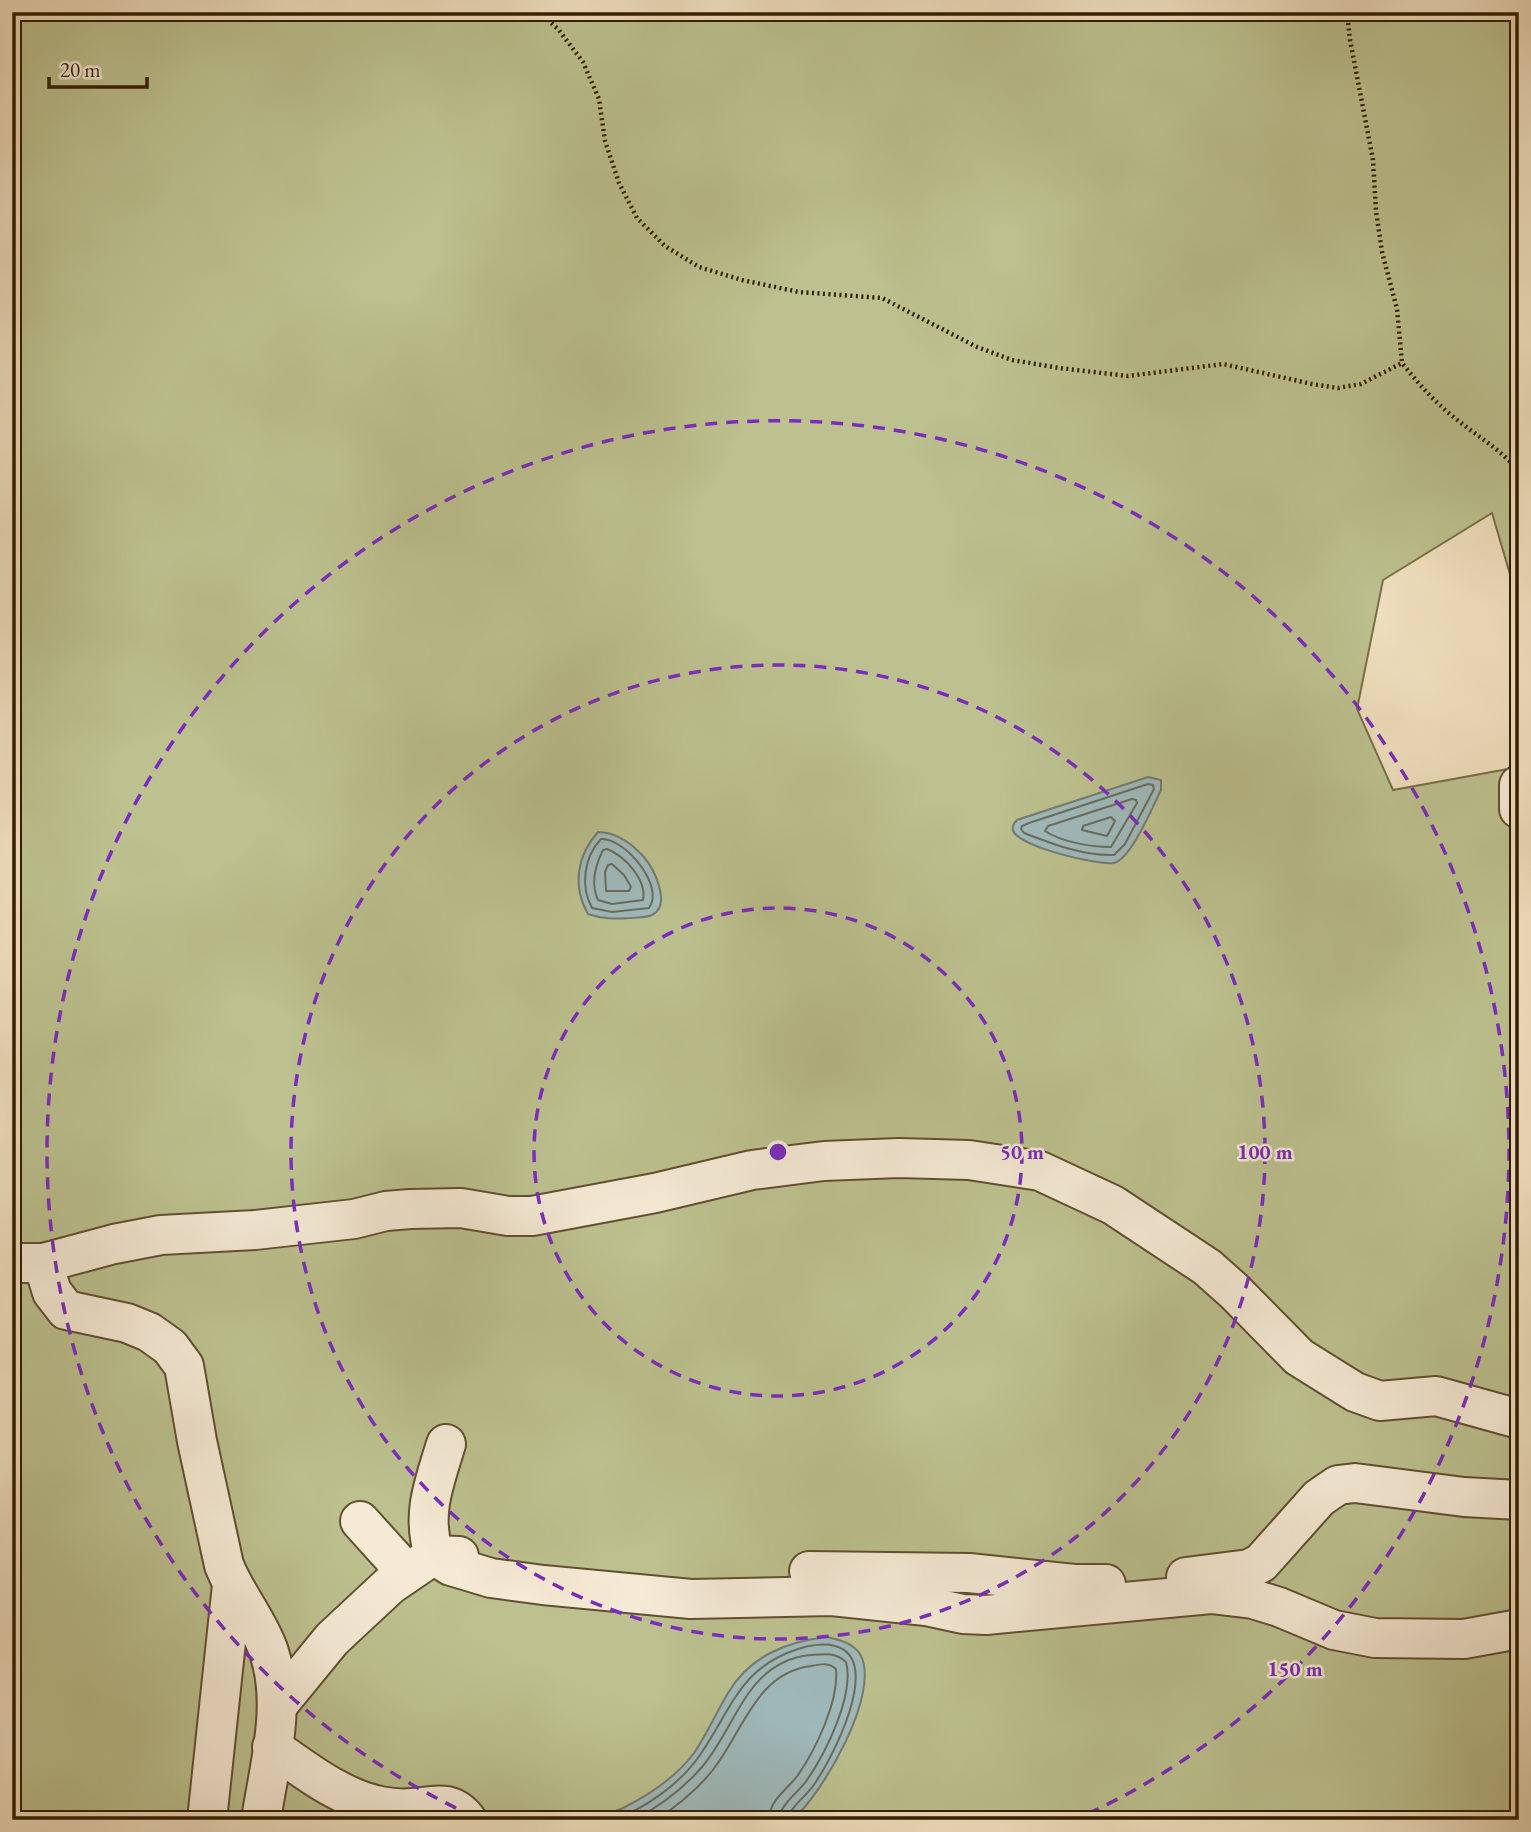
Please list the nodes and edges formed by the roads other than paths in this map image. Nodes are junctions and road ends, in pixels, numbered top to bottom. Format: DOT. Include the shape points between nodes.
graph roads {
  1 [pos="1519,785"];
  2 [pos="1519,809"];
  3 [pos="27,1263"];
  4 [pos="1519,1419"];
  5 [pos="446,1444"];
  6 [pos="1519,1500"];
  7 [pos="360,1521"];
  8 [pos="420,1564"];
  9 [pos="1144,1583"];
  10 [pos="232,1585"];
  11 [pos="1212,1594"];
  12 [pos="1519,1629"];
  13 [pos="278,1704"];
  14 [pos="272,1747"];
  15 [pos="208,1820"];
  16 [pos="261,1820"];
  17 [pos="467,1820"];
  1 -- 2 [label="lane"];
  3 -- 4 [label="lane" via="161,1235 269,1229 386,1211 433,1207 532,1216 752,1170 824,1161 969,1160 1040,1171 1113,1205 1207,1268 1299,1357 1355,1392 1380,1401 1436,1396"];
  3 -- 10 [label="lane" via="66,1310 149,1332 170,1347 184,1366"];
  5 -- 8 [label="lane" via="428,1511 430,1541"];
  6 -- 9 [label="lane" via="1338,1485 1320,1498 1261,1563 1249,1569"];
  7 -- 8 [label="lane"];
  8 -- 9 [label="lane" via="456,1555 492,1567 699,1585 741,1585 811,1571 969,1573 1074,1584"];
  8 -- 11 [label="lane" via="544,1585 691,1598 832,1596 986,1615"];
  8 -- 13 [label="lane" via="332,1639"];
  9 -- 11 [label="lane"];
  10 -- 13 [label="lane" via="269,1651"];
  10 -- 15 [label="lane"];
  11 -- 12 [label="lane" via="1253,1599 1334,1630 1375,1638 1464,1639"];
  13 -- 14 [label="lane"];
  14 -- 16 [label="lane"];
  14 -- 17 [label="lane" via="352,1797 380,1806 451,1807"];
}
